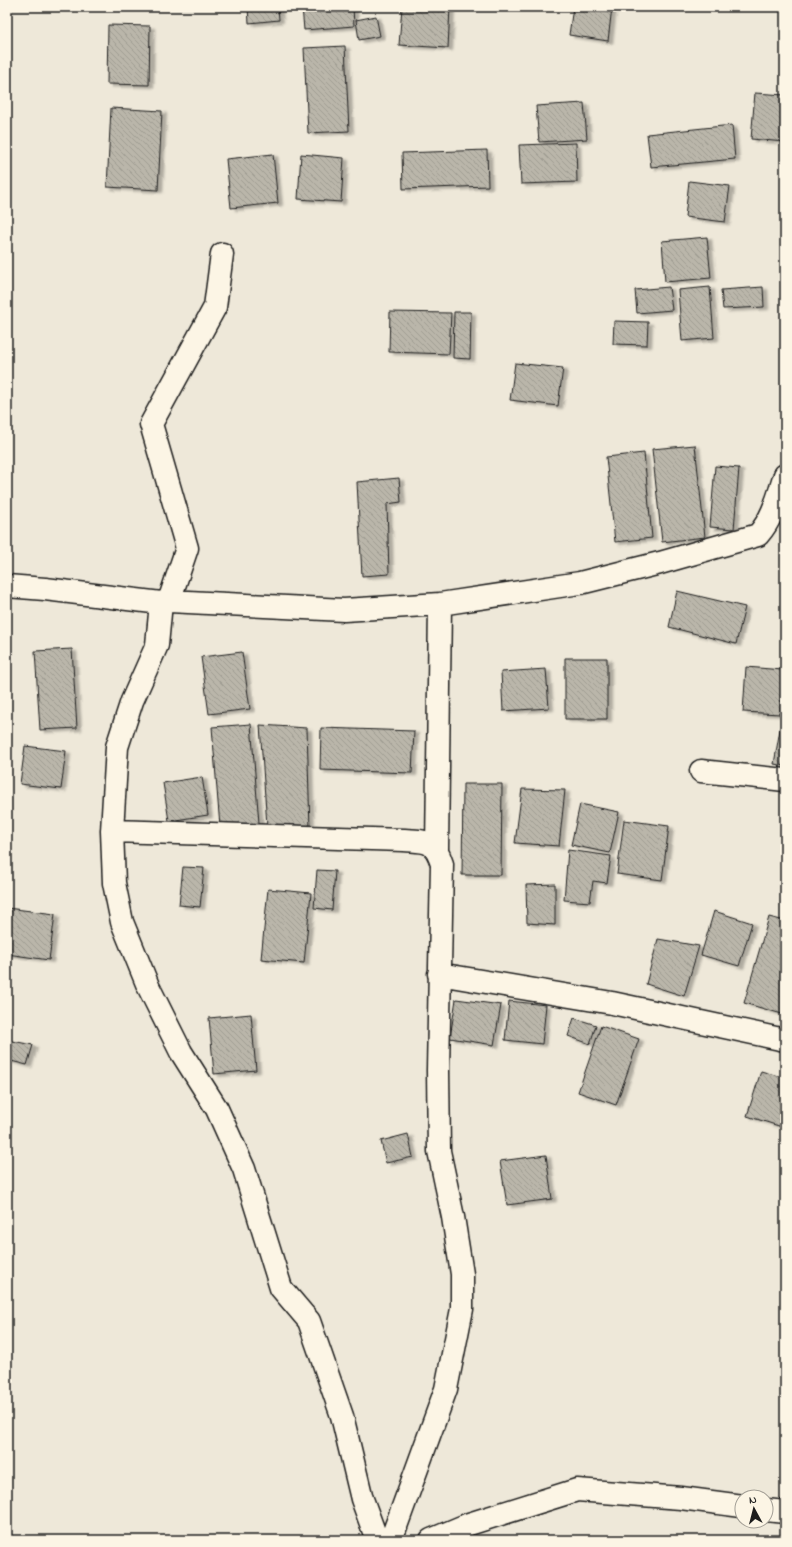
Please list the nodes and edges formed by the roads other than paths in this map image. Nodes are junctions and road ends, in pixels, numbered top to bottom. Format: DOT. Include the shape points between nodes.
graph roads {
  1 [pos="222,254"];
  2 [pos="785,476"];
  3 [pos="778,518"];
  4 [pos="7,586"];
  5 [pos="165,602"];
  6 [pos="440,604"];
  7 [pos="701,771"];
  8 [pos="785,780"];
  9 [pos="112,831"];
  10 [pos="437,850"];
  11 [pos="439,974"];
  12 [pos="785,1040"];
  13 [pos="734,1505"];
  14 [pos="774,1511"];
  15 [pos="785,1512"];
  16 [pos="377,1540"];
  17 [pos="391,1540"];
  18 [pos="431,1540"];
  1 -- 5 [label="street" via="215,307 152,424 187,548"];
  2 -- 3 [label="street"];
  3 -- 6 [label="street" via="758,535 660,563 580,583"];
  4 -- 5 [label="street"];
  5 -- 6 [label="street" via="344,610"];
  5 -- 9 [label="street" via="157,645 132,701 117,747"];
  6 -- 10 [label="street"];
  7 -- 8 [label="street"];
  9 -- 10 [label="street" via="404,840 427,842"];
  9 -- 16 [label="street" via="114,883 122,922 148,986 180,1052 217,1109 244,1169 281,1288 309,1321 342,1416 362,1499"];
  10 -- 11 [label="street" via="442,864"];
  11 -- 12 [label="street" via="612,1003"];
  11 -- 17 [label="street" via="439,1151 462,1274 462,1309 446,1389"];
  13 -- 18 [label="street" via="577,1490 469,1524"];
  14 -- 15 [label="street"];
}
